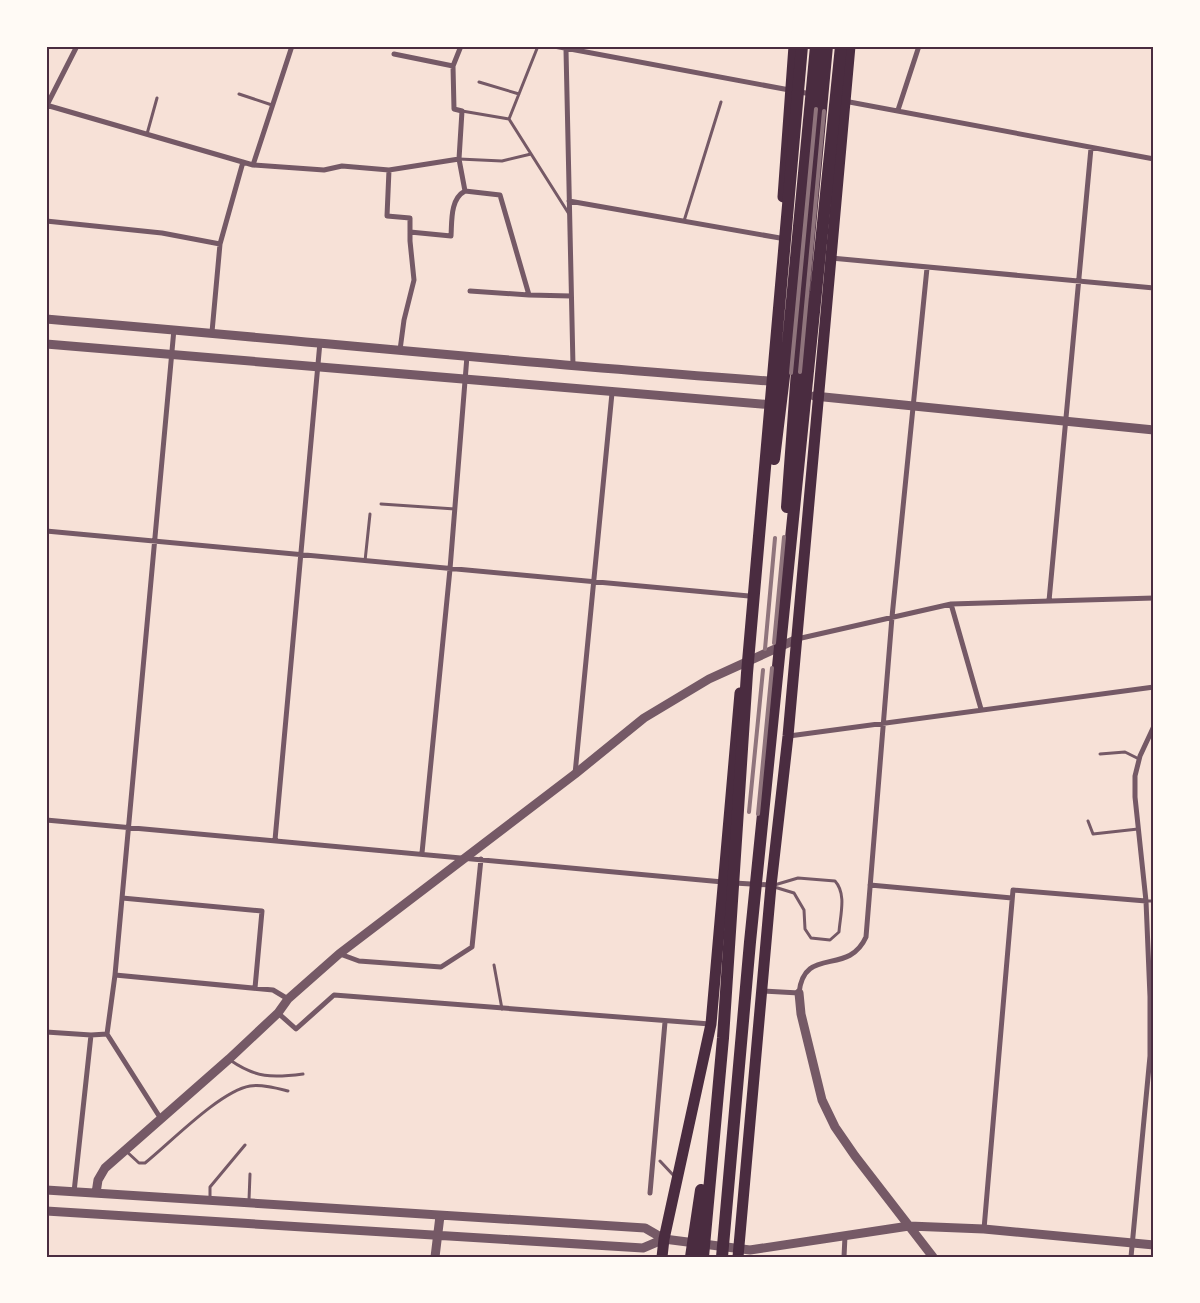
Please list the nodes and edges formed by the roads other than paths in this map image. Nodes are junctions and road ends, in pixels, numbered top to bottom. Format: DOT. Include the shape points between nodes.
graph roads {
  1 [pos="77,46"];
  2 [pos="292,46"];
  3 [pos="461,46"];
  4 [pos="538,46"];
  5 [pos="554,46"];
  6 [pos="794,46"];
  7 [pos="802,46"];
  8 [pos="816,46"];
  9 [pos="827,46"];
  10 [pos="841,46"];
  11 [pos="850,46"];
  12 [pos="919,46"];
  13 [pos="566,50"];
  14 [pos="394,54"];
  15 [pos="453,66"];
  16 [pos="479,82"];
  17 [pos="790,90"];
  18 [pos="239,94"];
  19 [pos="519,94"];
  20 [pos="157,98"];
  21 [pos="846,101"];
  22 [pos="721,102"];
  23 [pos="47,105"];
  24 [pos="272,105"];
  25 [pos="898,110"];
  26 [pos="462,111"];
  27 [pos="46,112"];
  28 [pos="509,119"];
  29 [pos="147,134"];
  30 [pos="1091,148"];
  31 [pos="531,154"];
  32 [pos="459,159"];
  33 [pos="1154,159"];
  34 [pos="243,162"];
  35 [pos="253,165"];
  36 [pos="389,170"];
  37 [pos="465,191"];
  38 [pos="569,201"];
  39 [pos="569,214"];
  40 [pos="46,221"];
  41 [pos="684,221"];
  42 [pos="410,232"];
  43 [pos="780,238"];
  44 [pos="220,244"];
  45 [pos="830,258"];
  46 [pos="927,268"];
  47 [pos="1080,282"];
  48 [pos="1154,288"];
  49 [pos="470,291"];
  50 [pos="529,295"];
  51 [pos="571,296"];
  52 [pos="46,319"];
  53 [pos="174,329"];
  54 [pos="212,332"];
  55 [pos="320,342"];
  56 [pos="46,344"];
  57 [pos="400,350"];
  58 [pos="172,353"];
  59 [pos="466,356"];
  60 [pos="573,366"];
  61 [pos="318,368"];
  62 [pos="465,381"];
  63 [pos="769,381"];
  64 [pos="612,392"];
  65 [pos="819,398"];
  66 [pos="768,406"];
  67 [pos="913,407"];
  68 [pos="1066,420"];
  69 [pos="1154,430"];
  70 [pos="381,504"];
  71 [pos="455,509"];
  72 [pos="370,514"];
  73 [pos="46,531"];
  74 [pos="155,541"];
  75 [pos="302,555"];
  76 [pos="365,561"];
  77 [pos="757,564"];
  78 [pos="450,569"];
  79 [pos="595,582"];
  80 [pos="749,596"];
  81 [pos="1154,598"];
  82 [pos="1049,601"];
  83 [pos="951,604"];
  84 [pos="892,617"];
  85 [pos="797,639"];
  86 [pos="742,663"];
  87 [pos="778,676"];
  88 [pos="1154,687"];
  89 [pos="981,709"];
  90 [pos="884,721"];
  91 [pos="1154,726"];
  92 [pos="788,736"];
  93 [pos="1100,754"];
  94 [pos="1139,759"];
  95 [pos="575,774"];
  96 [pos="46,820"];
  97 [pos="1088,821"];
  98 [pos="128,827"];
  99 [pos="1138,829"];
  100 [pos="276,840"];
  101 [pos="422,853"];
  102 [pos="464,858"];
  103 [pos="482,859"];
  104 [pos="724,882"];
  105 [pos="870,885"];
  106 [pos="771,886"];
  107 [pos="122,898"];
  108 [pos="1012,898"];
  109 [pos="1146,901"];
  110 [pos="1154,901"];
  111 [pos="339,954"];
  112 [pos="494,965"];
  113 [pos="115,976"];
  114 [pos="255,988"];
  115 [pos="762,991"];
  116 [pos="799,993"];
  117 [pos="288,999"];
  118 [pos="502,1009"];
  119 [pos="278,1013"];
  120 [pos="665,1022"];
  121 [pos="711,1024"];
  122 [pos="46,1032"];
  123 [pos="107,1034"];
  124 [pos="91,1035"];
  125 [pos="723,1038"];
  126 [pos="1152,1056"];
  127 [pos="229,1059"];
  128 [pos="303,1074"];
  129 [pos="288,1091"];
  130 [pos="162,1120"];
  131 [pos="245,1146"];
  132 [pos="126,1151"];
  133 [pos="660,1161"];
  134 [pos="250,1174"];
  135 [pos="677,1180"];
  136 [pos="46,1190"];
  137 [pos="74,1192"];
  138 [pos="96,1193"];
  139 [pos="650,1193"];
  140 [pos="210,1200"];
  141 [pos="248,1203"];
  142 [pos="46,1211"];
  143 [pos="440,1216"];
  144 [pos="909,1226"];
  145 [pos="984,1229"];
  146 [pos="438,1236"];
  147 [pos="844,1236"];
  148 [pos="664,1239"];
  149 [pos="1132,1242"];
  150 [pos="1154,1245"];
  151 [pos="738,1252"];
  152 [pos="435,1257"];
  153 [pos="662,1257"];
  154 [pos="691,1257"];
  155 [pos="703,1257"];
  156 [pos="722,1257"];
  157 [pos="844,1257"];
  158 [pos="933,1257"];
  159 [pos="1131,1257"];
  1 -- 23 [label="street"];
  2 -- 24 [label="street"];
  3 -- 15 [label="street"];
  4 -- 19 [label="lane"];
  5 -- 13 [label="street"];
  6 -- 17 [label="highway"];
  7 -- 77 [label="highway"];
  8 -- 77 [label="highway" via="781,407"];
  9 -- 87 [label="highway" via="798,353 781,584"];
  10 -- 87 [label="highway"];
  11 -- 21 [label="highway"];
  12 -- 25 [label="street"];
  13 -- 17 [label="street"];
  13 -- 38 [label="street"];
  14 -- 15 [label="street"];
  15 -- 26 [label="street" via="454,109"];
  16 -- 19 [label="lane"];
  17 -- 21 [label="street"];
  17 -- 43 [label="highway"];
  18 -- 24 [label="lane"];
  19 -- 28 [label="lane"];
  20 -- 29 [label="lane"];
  21 -- 25 [label="street"];
  21 -- 45 [label="highway"];
  22 -- 41 [label="lane"];
  23 -- 27 [label="street"];
  23 -- 29 [label="street"];
  24 -- 35 [label="street"];
  25 -- 30 [label="street"];
  26 -- 28 [label="lane"];
  26 -- 32 [label="street"];
  28 -- 31 [label="lane"];
  29 -- 34 [label="street"];
  30 -- 33 [label="street"];
  30 -- 47 [label="street"];
  31 -- 32 [label="lane" via="502,161"];
  31 -- 39 [label="lane"];
  32 -- 36 [label="street"];
  32 -- 37 [label="street"];
  34 -- 35 [label="street"];
  34 -- 44 [label="street"];
  35 -- 36 [label="street"];
  36 -- 42 [label="street" via="387,216 410,218"];
  37 -- 42 [label="street" via="453,208 451,236"];
  37 -- 50 [label="street" via="500,195"];
  38 -- 39 [label="street"];
  38 -- 41 [label="street"];
  39 -- 51 [label="street"];
  40 -- 44 [label="street" via="162,233"];
  41 -- 43 [label="street"];
  42 -- 57 [label="street" via="414,280"];
  43 -- 63 [label="highway"];
  44 -- 54 [label="street"];
  45 -- 46 [label="street"];
  45 -- 65 [label="highway"];
  46 -- 47 [label="street"];
  46 -- 67 [label="street"];
  47 -- 48 [label="street"];
  47 -- 68 [label="street"];
  49 -- 50 [label="street"];
  50 -- 51 [label="street"];
  51 -- 60 [label="street"];
  52 -- 53 [label="street"];
  53 -- 54 [label="street"];
  53 -- 58 [label="street"];
  54 -- 55 [label="street"];
  55 -- 57 [label="street"];
  55 -- 61 [label="street"];
  56 -- 58 [label="street"];
  57 -- 59 [label="street"];
  58 -- 61 [label="street"];
  58 -- 74 [label="street"];
  59 -- 60 [label="street"];
  59 -- 62 [label="street"];
  60 -- 63 [label="street"];
  61 -- 62 [label="street"];
  61 -- 75 [label="street"];
  62 -- 64 [label="street"];
  62 -- 71 [label="street"];
  63 -- 65 [label="street"];
  63 -- 66 [label="highway"];
  64 -- 66 [label="street"];
  64 -- 79 [label="street"];
  65 -- 66 [label="street"];
  65 -- 67 [label="street"];
  65 -- 85 [label="highway"];
  66 -- 80 [label="highway"];
  67 -- 68 [label="street"];
  67 -- 84 [label="street"];
  68 -- 69 [label="street"];
  68 -- 82 [label="street"];
  70 -- 71 [label="lane"];
  71 -- 78 [label="street"];
  72 -- 76 [label="lane"];
  73 -- 74 [label="street"];
  74 -- 75 [label="street"];
  74 -- 98 [label="street"];
  75 -- 76 [label="street"];
  75 -- 100 [label="street"];
  76 -- 78 [label="street"];
  77 -- 125 [label="highway" via="746,682"];
  78 -- 79 [label="street"];
  78 -- 101 [label="street"];
  79 -- 80 [label="street"];
  79 -- 95 [label="street"];
  80 -- 86 [label="highway"];
  81 -- 82 [label="street"];
  82 -- 83 [label="street"];
  83 -- 84 [label="street"];
  83 -- 89 [label="street"];
  84 -- 85 [label="street"];
  84 -- 90 [label="street"];
  85 -- 86 [label="street"];
  85 -- 92 [label="highway"];
  86 -- 95 [label="street" via="644,718"];
  86 -- 104 [label="highway"];
  87 -- 156 [label="highway"];
  88 -- 89 [label="street"];
  89 -- 90 [label="street"];
  90 -- 92 [label="street"];
  90 -- 105 [label="street"];
  91 -- 94 [label="street"];
  92 -- 106 [label="highway"];
  93 -- 94 [label="lane" via="1125,752"];
  94 -- 99 [label="street" via="1135,776"];
  95 -- 102 [label="street"];
  96 -- 98 [label="street"];
  97 -- 99 [label="lane" via="1093,834"];
  98 -- 100 [label="street"];
  98 -- 107 [label="street"];
  99 -- 109 [label="street"];
  100 -- 101 [label="street"];
  101 -- 102 [label="street"];
  102 -- 103 [label="street"];
  102 -- 111 [label="street"];
  103 -- 104 [label="street"];
  103 -- 111 [label="street" via="472,948 441,967 359,961"];
  104 -- 106 [label="street"];
  104 -- 121 [label="highway"];
  105 -- 108 [label="street"];
  105 -- 116 [label="street" via="866,937 861,947 854,955 842,960 815,965 800,982"];
  106 -- 106 [label="lane" via="798,878 835,881 841,887 842,895 839,932 830,940 812,938 806,929 804,910 794,893"];
  106 -- 115 [label="highway"];
  107 -- 113 [label="street"];
  107 -- 114 [label="street" via="262,911"];
  108 -- 109 [label="street" via="1013,890"];
  108 -- 145 [label="street"];
  109 -- 110 [label="lane"];
  109 -- 126 [label="street"];
  111 -- 117 [label="street"];
  112 -- 118 [label="lane"];
  113 -- 114 [label="street"];
  113 -- 123 [label="street"];
  114 -- 117 [label="street" via="273,990"];
  115 -- 116 [label="street"];
  115 -- 151 [label="highway"];
  116 -- 144 [label="street" via="822,1100 854,1156"];
  117 -- 119 [label="street"];
  118 -- 119 [label="street" via="334,995 296,1029"];
  118 -- 120 [label="street"];
  119 -- 127 [label="street"];
  120 -- 121 [label="street"];
  120 -- 139 [label="street"];
  121 -- 135 [label="highway"];
  122 -- 124 [label="street"];
  123 -- 124 [label="street"];
  123 -- 130 [label="street"];
  124 -- 137 [label="street"];
  125 -- 154 [label="highway"];
  125 -- 155 [label="highway"];
  126 -- 149 [label="street"];
  127 -- 128 [label="lane" via="246,1071 261,1076"];
  127 -- 130 [label="street"];
  129 -- 132 [label="lane" via="250,1086 235,1090 145,1163 139,1163"];
  130 -- 132 [label="street"];
  131 -- 140 [label="lane" via="210,1187"];
  132 -- 138 [label="street" via="105,1168 98,1180"];
  133 -- 135 [label="lane"];
  134 -- 141 [label="lane"];
  135 -- 148 [label="highway"];
  136 -- 137 [label="street"];
  137 -- 138 [label="street"];
  138 -- 140 [label="street"];
  140 -- 141 [label="street"];
  141 -- 143 [label="street"];
  142 -- 146 [label="street"];
  143 -- 146 [label="street"];
  143 -- 148 [label="street" via="645,1228"];
  144 -- 145 [label="street"];
  144 -- 147 [label="street"];
  144 -- 158 [label="street"];
  145 -- 149 [label="street"];
  146 -- 148 [label="street" via="644,1248"];
  146 -- 152 [label="street"];
  147 -- 151 [label="street"];
  147 -- 157 [label="street"];
  148 -- 151 [label="street"];
  148 -- 153 [label="highway"];
  149 -- 150 [label="street"];
  149 -- 159 [label="street"];
}
